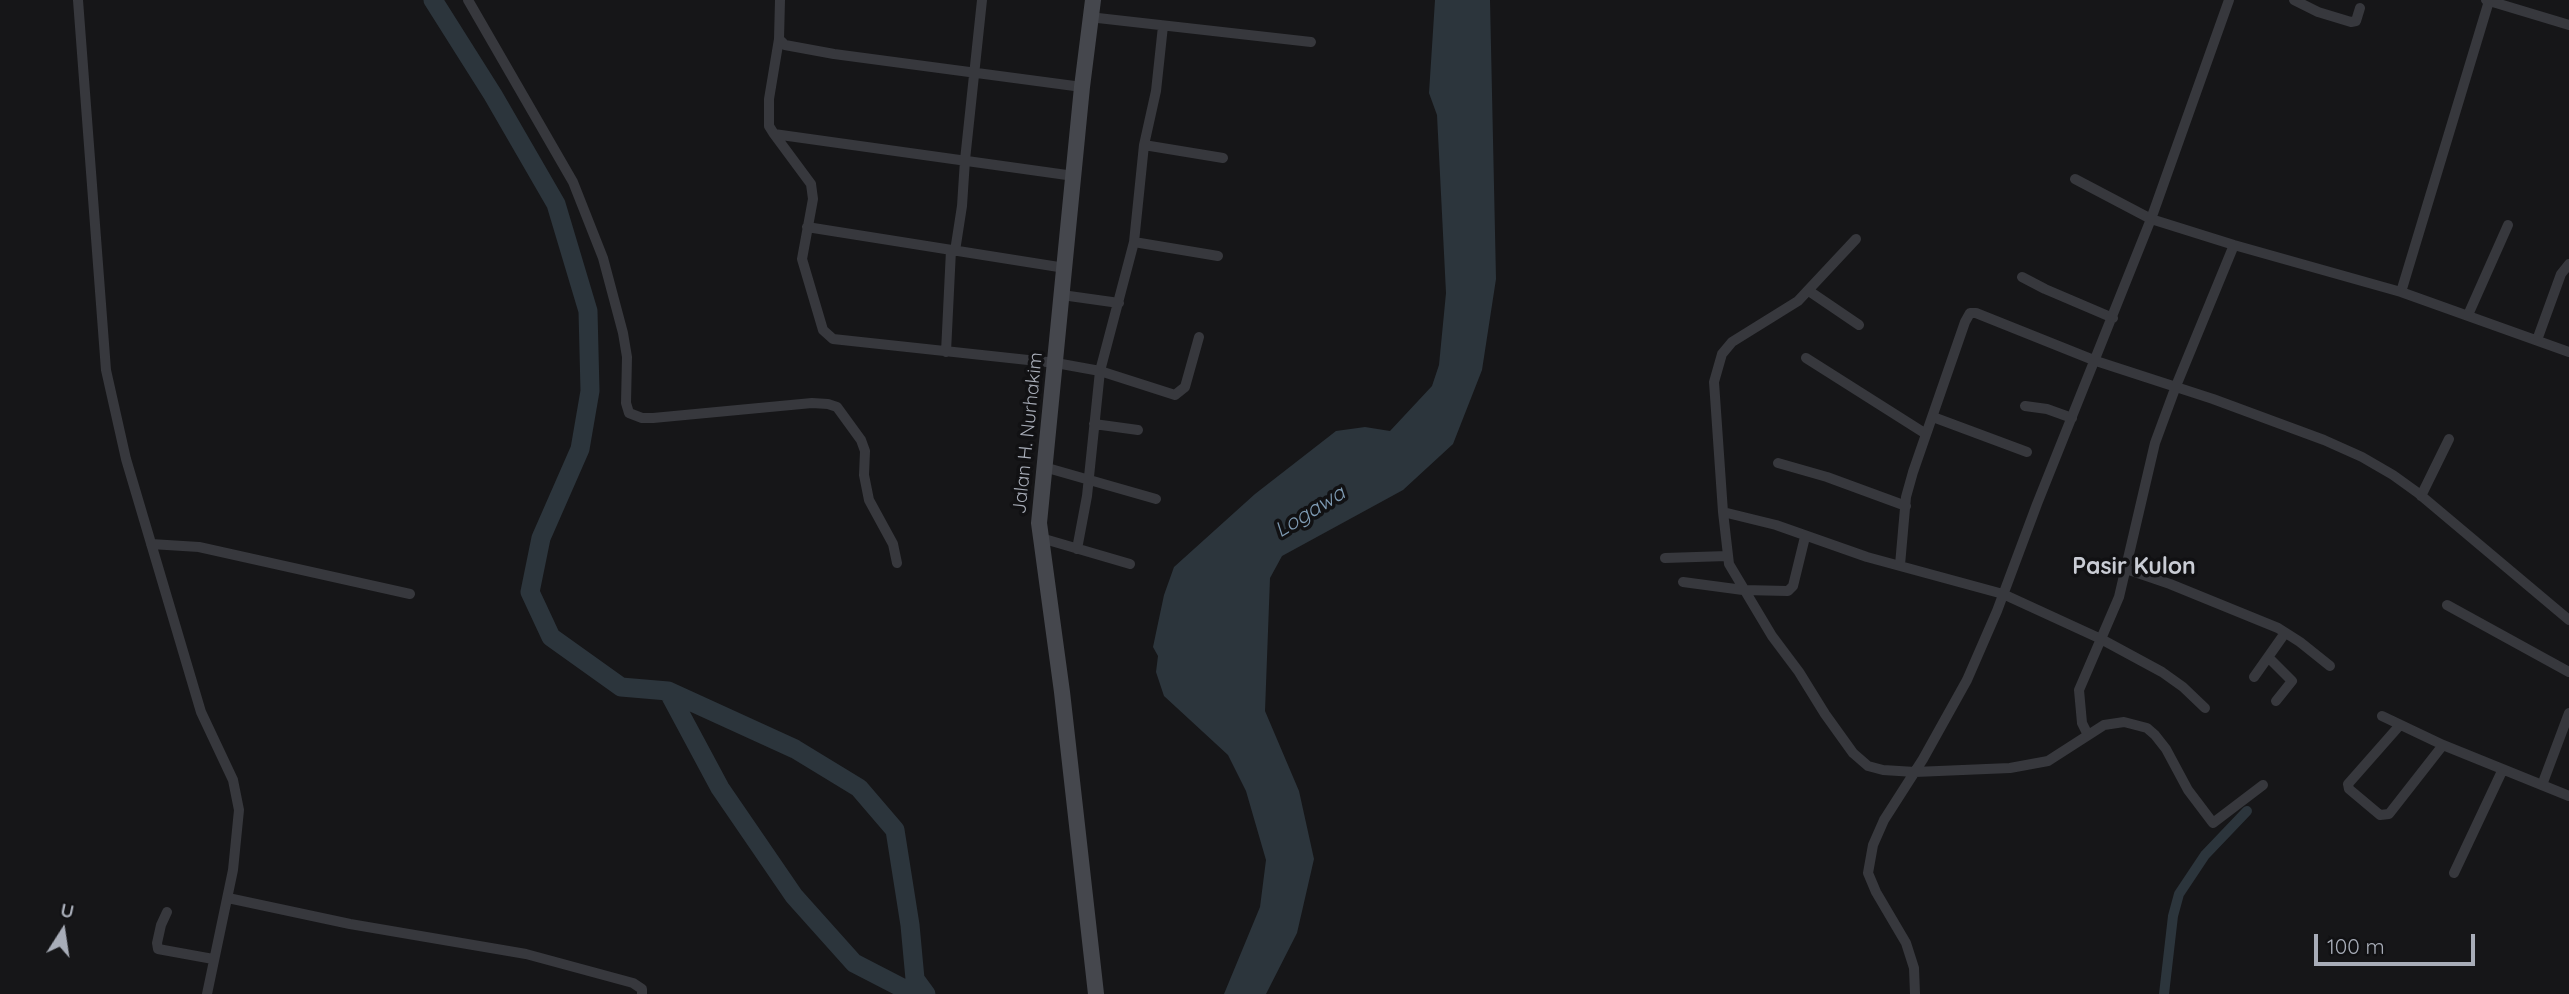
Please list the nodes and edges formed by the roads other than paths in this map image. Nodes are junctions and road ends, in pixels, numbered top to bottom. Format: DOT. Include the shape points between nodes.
graph roads {
  1 [pos="78,0"];
  2 [pos="468,0"];
  3 [pos="780,0"];
  4 [pos="982,0"];
  5 [pos="1093,0"];
  6 [pos="2229,0"];
  7 [pos="2294,0"];
  8 [pos="2487,0"];
  9 [pos="2360,8"];
  10 [pos="1089,17"];
  11 [pos="2569,25"];
  12 [pos="1163,26"];
  13 [pos="779,39"];
  14 [pos="1311,42"];
  15 [pos="974,72"];
  16 [pos="1082,87"];
  17 [pos="774,134"];
  18 [pos="1144,145"];
  19 [pos="1223,158"];
  20 [pos="965,160"];
  21 [pos="1074,176"];
  22 [pos="2075,179"];
  23 [pos="2151,219"];
  24 [pos="2508,225"];
  25 [pos="807,227"];
  26 [pos="1856,239"];
  27 [pos="1134,242"];
  28 [pos="2234,245"];
  29 [pos="953,250"];
  30 [pos="1218,256"];
  31 [pos="2569,264"];
  32 [pos="1065,268"];
  33 [pos="2022,277"];
  34 [pos="2401,292"];
  35 [pos="1062,295"];
  36 [pos="1813,295"];
  37 [pos="1119,303"];
  38 [pos="2468,315"];
  39 [pos="2112,318"];
  40 [pos="1859,325"];
  41 [pos="1199,337"];
  42 [pos="2537,340"];
  43 [pos="946,352"];
  44 [pos="2569,352"];
  45 [pos="1806,358"];
  46 [pos="2095,361"];
  47 [pos="1056,363"];
  48 [pos="1100,371"];
  49 [pos="2176,386"];
  50 [pos="2025,406"];
  51 [pos="1933,417"];
  52 [pos="2072,418"];
  53 [pos="1094,424"];
  54 [pos="1138,430"];
  55 [pos="1926,434"];
  56 [pos="2449,439"];
  57 [pos="2027,452"];
  58 [pos="1778,463"];
  59 [pos="1044,467"];
  60 [pos="1088,478"];
  61 [pos="2421,496"];
  62 [pos="1156,499"];
  63 [pos="1906,506"];
  64 [pos="1727,512"];
  65 [pos="1805,537"];
  66 [pos="1041,538"];
  67 [pos="150,544"];
  68 [pos="1077,549"];
  69 [pos="1727,556"];
  70 [pos="1665,558"];
  71 [pos="897,564"];
  72 [pos="1130,564"];
  73 [pos="1900,565"];
  74 [pos="2126,569"];
  75 [pos="1683,582"];
  76 [pos="1748,590"];
  77 [pos="410,594"];
  78 [pos="2003,594"];
  79 [pos="2447,605"];
  80 [pos="2569,620"];
  81 [pos="2285,633"];
  82 [pos="2101,639"];
  83 [pos="2268,657"];
  84 [pos="2330,666"];
  85 [pos="2569,672"];
  86 [pos="2254,677"];
  87 [pos="2276,701"];
  88 [pos="2205,708"];
  89 [pos="2569,713"];
  90 [pos="2382,716"];
  91 [pos="2400,725"];
  92 [pos="2085,730"];
  93 [pos="2444,745"];
  94 [pos="1918,766"];
  95 [pos="2503,769"];
  96 [pos="2263,785"];
  97 [pos="2542,785"];
  98 [pos="2569,796"];
  99 [pos="2454,873"];
  100 [pos="228,898"];
  101 [pos="167,912"];
  102 [pos="213,959"];
  103 [pos="207,994"];
  104 [pos="642,994"];
  105 [pos="1096,994"];
  106 [pos="1915,994"];
  1 -- 67 [label="street" via="106,370"];
  2 -- 71 [label="street" via="573,182 603,258 623,333 629,413 653,418 820,402 837,407 861,440 869,500 893,544"];
  3 -- 13 [label="street"];
  4 -- 15 [label="street"];
  5 -- 10 [label="main road, Jalan H. Nurhakim"];
  6 -- 23 [label="street"];
  7 -- 9 [label="street" via="2351,22 2356,21"];
  8 -- 11 [label="street"];
  8 -- 34 [label="street"];
  10 -- 12 [label="street"];
  10 -- 16 [label="main road, Jalan H. Nurhakim"];
  12 -- 14 [label="street"];
  12 -- 18 [label="street"];
  13 -- 15 [label="street" via="785,45 834,54"];
  13 -- 17 [label="street" via="769,99 769,126"];
  15 -- 16 [label="street"];
  15 -- 20 [label="street"];
  16 -- 21 [label="main road, Jalan H. Nurhakim"];
  17 -- 20 [label="street"];
  17 -- 25 [label="street" via="811,184"];
  18 -- 19 [label="street"];
  18 -- 27 [label="street"];
  20 -- 21 [label="street"];
  20 -- 29 [label="street"];
  21 -- 32 [label="main road, Jalan H. Nurhakim"];
  22 -- 23 [label="street"];
  23 -- 28 [label="street"];
  23 -- 39 [label="street"];
  24 -- 38 [label="street"];
  25 -- 29 [label="street"];
  25 -- 43 [label="street" via="802,260 827,336"];
  26 -- 36 [label="street" via="1836,257"];
  27 -- 30 [label="street"];
  27 -- 37 [label="street"];
  28 -- 34 [label="street"];
  28 -- 49 [label="street"];
  29 -- 32 [label="street"];
  29 -- 43 [label="street"];
  31 -- 42 [label="street"];
  32 -- 35 [label="main road, Jalan H. Nurhakim"];
  33 -- 39 [label="street"];
  34 -- 38 [label="street"];
  35 -- 37 [label="street"];
  35 -- 47 [label="main road, Jalan H. Nurhakim"];
  36 -- 40 [label="street"];
  36 -- 64 [label="street" via="1732,342 1722,354 1714,382"];
  37 -- 48 [label="street"];
  38 -- 42 [label="street"];
  39 -- 46 [label="street"];
  41 -- 48 [label="street" via="1180,394 1169,395"];
  42 -- 44 [label="street"];
  43 -- 47 [label="street"];
  45 -- 55 [label="street"];
  46 -- 49 [label="street"];
  46 -- 51 [label="street" via="1970,313"];
  46 -- 52 [label="street"];
  47 -- 48 [label="street"];
  47 -- 59 [label="main road, Jalan H. Nurhakim"];
  48 -- 53 [label="street"];
  49 -- 61 [label="street" via="2362,457"];
  49 -- 74 [label="street" via="2151,457"];
  50 -- 52 [label="street"];
  51 -- 55 [label="street"];
  51 -- 57 [label="street"];
  52 -- 78 [label="street"];
  53 -- 54 [label="street"];
  53 -- 60 [label="street"];
  55 -- 63 [label="street"];
  56 -- 61 [label="street"];
  58 -- 63 [label="street"];
  59 -- 60 [label="street"];
  59 -- 66 [label="main road, Jalan H. Nurhakim"];
  60 -- 62 [label="street"];
  60 -- 68 [label="street"];
  61 -- 80 [label="street"];
  63 -- 73 [label="street"];
  64 -- 65 [label="street"];
  64 -- 69 [label="street"];
  65 -- 73 [label="street"];
  65 -- 76 [label="street" via="1791,589"];
  66 -- 68 [label="street"];
  66 -- 105 [label="main road, Jalan H. Nurhakim"];
  67 -- 77 [label="street" via="199,547"];
  67 -- 100 [label="street" via="201,712 233,780 239,810"];
  68 -- 72 [label="street"];
  69 -- 70 [label="street"];
  69 -- 76 [label="street" via="1732,572"];
  73 -- 78 [label="street"];
  74 -- 81 [label="street"];
  74 -- 82 [label="street"];
  75 -- 76 [label="street"];
  76 -- 94 [label="street" via="1772,636 1853,753 1873,768"];
  78 -- 82 [label="street"];
  78 -- 94 [label="street" via="1963,690"];
  79 -- 85 [label="street"];
  81 -- 83 [label="street"];
  81 -- 84 [label="street"];
  82 -- 88 [label="street" via="2162,672"];
  82 -- 92 [label="street" via="2079,690"];
  83 -- 86 [label="street"];
  83 -- 87 [label="street" via="2292,681"];
  89 -- 97 [label="street"];
  90 -- 91 [label="street"];
  91 -- 93 [label="street"];
  91 -- 93 [label="street" via="2348,784 2380,815 2389,814"];
  92 -- 94 [label="street" via="2057,757 2038,764 2010,768"];
  92 -- 96 [label="street" via="2124,722 2147,728 2214,823"];
  93 -- 95 [label="street"];
  94 -- 106 [label="street" via="1877,832 1868,873 1906,943 1914,968"];
  95 -- 97 [label="street"];
  95 -- 99 [label="street"];
  97 -- 98 [label="street"];
  100 -- 102 [label="street"];
  100 -- 104 [label="street" via="526,954 633,983"];
  101 -- 102 [label="street" via="158,948"];
  102 -- 103 [label="street"];
}
